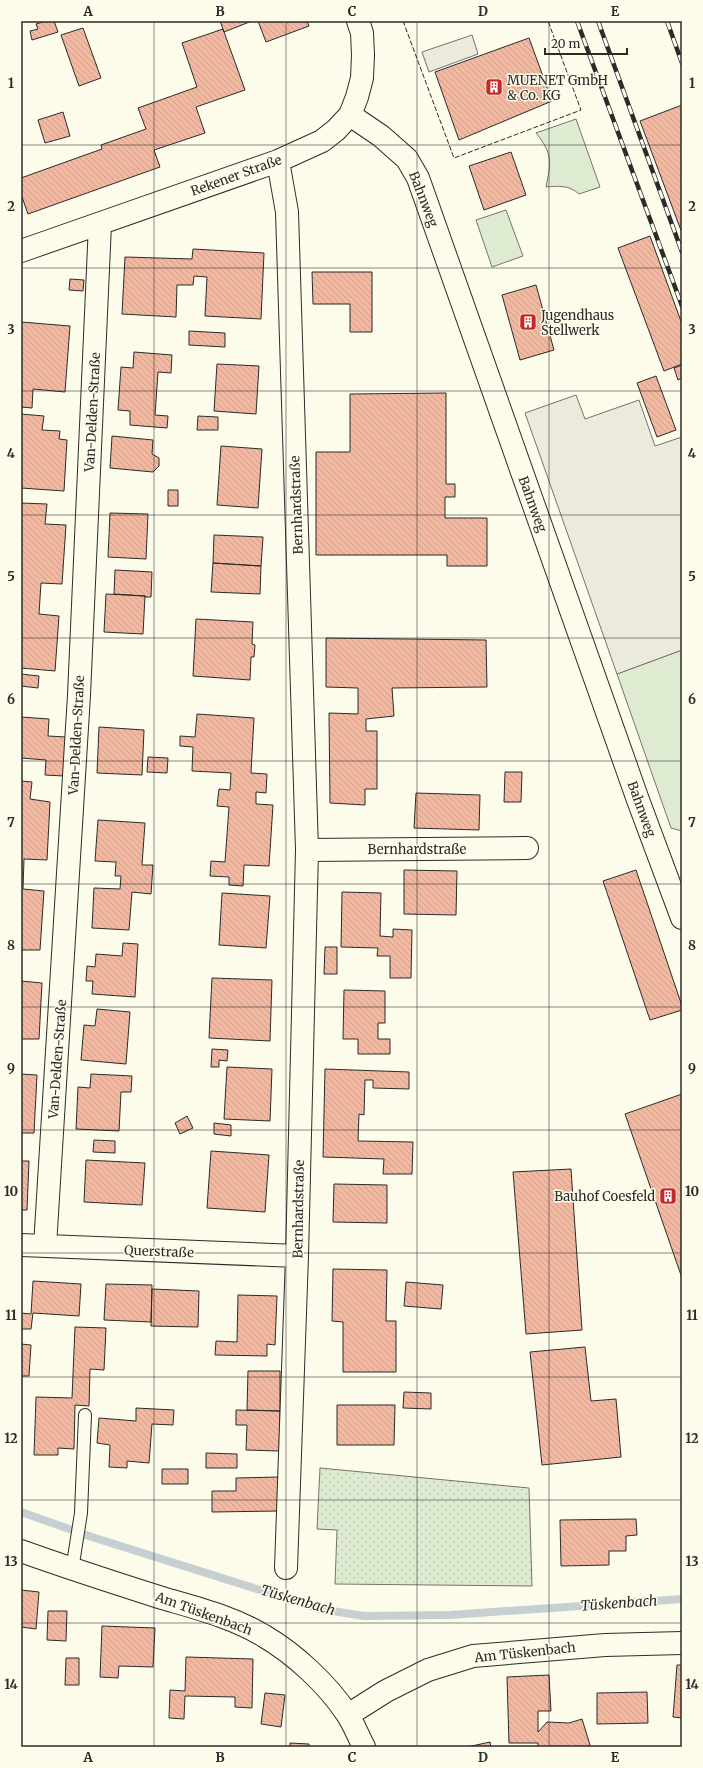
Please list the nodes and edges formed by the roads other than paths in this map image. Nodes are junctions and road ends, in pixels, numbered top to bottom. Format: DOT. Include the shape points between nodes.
graph roads {
  1 [pos="358,21"];
  2 [pos="350,115"];
  3 [pos="278,161"];
  4 [pos="100,224"];
  5 [pos="21,251"];
  6 [pos="527,848"];
  7 [pos="307,850"];
  8 [pos="682,918"];
  9 [pos="21,1245"];
  10 [pos="45,1246"];
  11 [pos="297,1256"];
  12 [pos="85,1415"];
  13 [pos="21,1551"];
  14 [pos="74,1560"];
  15 [pos="286,1568"];
  16 [pos="682,1643"];
  17 [pos="348,1715"];
  18 [pos="364,1747"];
  1 -- 2 [label="street, Rekener Straße" via="362,32 362,78"];
  2 -- 3 [label="street, Rekener Straße" via="322,140"];
  2 -- 8 [label="street, Bahnweg" via="381,136 407,159 418,178"];
  3 -- 4 [label="street, Rekener Straße"];
  3 -- 7 [label="street, Bernhardstraße" via="287,212"];
  4 -- 5 [label="street, Rekener Straße"];
  4 -- 10 [label="street, Van-Delden-Straße" via="79,695"];
  6 -- 7 [label="street, Bernhardstraße"];
  7 -- 11 [label="street, Bernhardstraße"];
  9 -- 10 [label="street, Querstraße"];
  10 -- 11 [label="street, Querstraße"];
  11 -- 15 [label="street, Bernhardstraße"];
  12 -- 14 [label="lane" via="81,1514"];
  13 -- 14 [label="street, Am Tüskenbach"];
  14 -- 17 [label="street, Am Tüskenbach" via="238,1623 264,1636 321,1681"];
  16 -- 17 [label="street, Am Tüskenbach" via="605,1645 473,1656 428,1670 386,1691"];
  17 -- 18 [label="street"];
}
